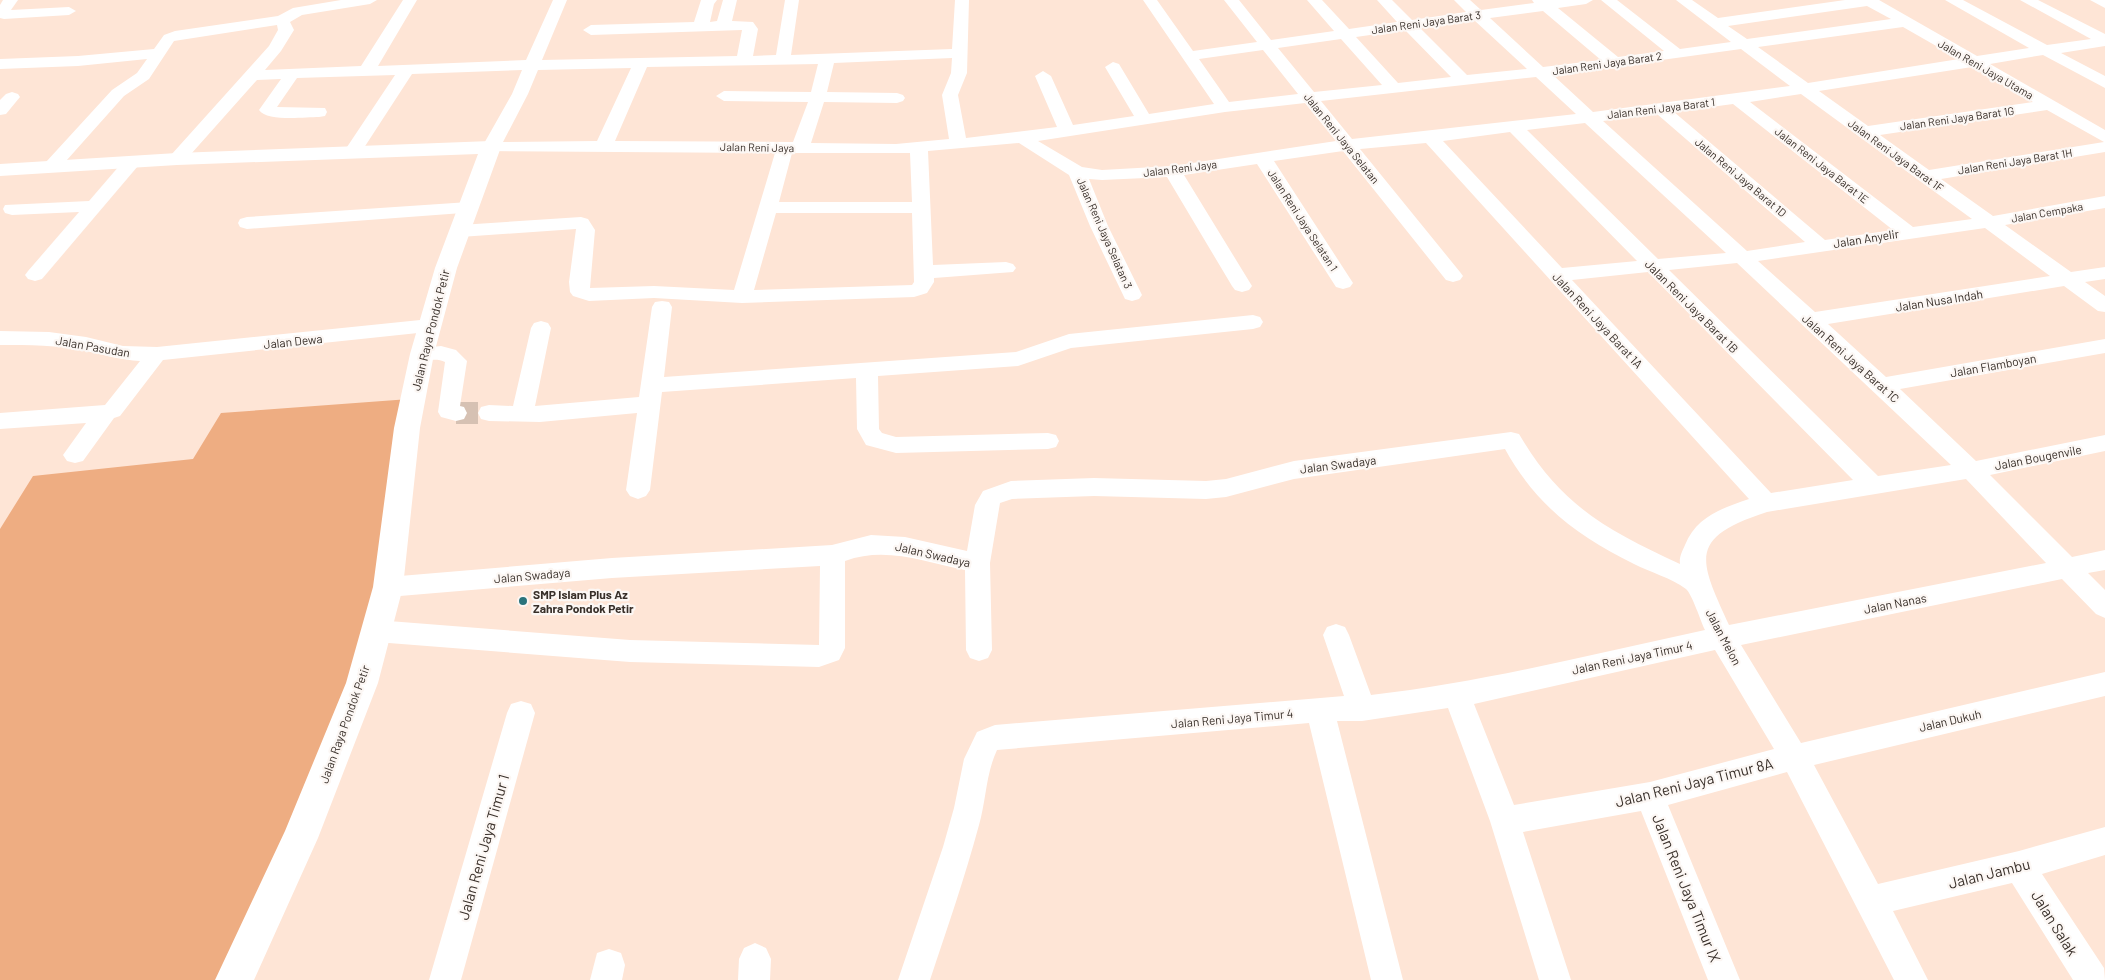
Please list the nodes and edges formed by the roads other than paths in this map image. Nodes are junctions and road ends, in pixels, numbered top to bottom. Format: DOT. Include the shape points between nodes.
graph roads {
  1 [pos="11,0"];
  2 [pos="365,0"];
  3 [pos="410,0"];
  4 [pos="560,0"];
  5 [pos="710,0"];
  6 [pos="730,0"];
  7 [pos="792,0"];
  8 [pos="962,0"];
  9 [pos="1150,0"];
  10 [pos="1231,0"];
  11 [pos="1314,0"];
  12 [pos="1384,0"];
  13 [pos="1461,0"];
  14 [pos="1586,0"];
  15 [pos="1608,0"];
  16 [pos="1683,0"];
  17 [pos="1868,0"];
  18 [pos="1952,0"];
  19 [pos="2027,0"];
  20 [pos="2097,0"];
  21 [pos="1542,3"];
  22 [pos="2105,4"];
  23 [pos="69,12"];
  24 [pos="1477,15"];
  25 [pos="282,20"];
  26 [pos="1905,22"];
  27 [pos="1714,23"];
  28 [pos="1408,24"];
  29 [pos="701,26"];
  30 [pos="724,26"];
  31 [pos="591,30"];
  32 [pos="1345,34"];
  33 [pos="2105,41"];
  34 [pos="1743,43"];
  35 [pos="1266,45"];
  36 [pos="2045,50"];
  37 [pos="157,53"];
  38 [pos="959,53"];
  39 [pos="1676,53"];
  40 [pos="1189,56"];
  41 [pos="783,59"];
  42 [pos="827,59"];
  43 [pos="744,60"];
  44 [pos="641,62"];
  45 [pos="1614,62"];
  46 [pos="1974,62"];
  47 [pos="0,64"];
  48 [pos="530,65"];
  49 [pos="1112,67"];
  50 [pos="407,69"];
  51 [pos="367,70"];
  52 [pos="1542,72"];
  53 [pos="292,74"];
  54 [pos="251,75"];
  55 [pos="1043,76"];
  56 [pos="1463,80"];
  57 [pos="2105,84"];
  58 [pos="1393,87"];
  59 [pos="1803,88"];
  60 [pos="724,96"];
  61 [pos="818,96"];
  62 [pos="1308,96"];
  63 [pos="12,97"];
  64 [pos="897,98"];
  65 [pos="1736,99"];
  66 [pos="2049,105"];
  67 [pos="1225,107"];
  68 [pos="1661,109"];
  69 [pos="0,110"];
  70 [pos="319,112"];
  71 [pos="1589,117"];
  72 [pos="1144,118"];
  73 [pos="1513,126"];
  74 [pos="1067,130"];
  75 [pos="1865,132"];
  76 [pos="1430,137"];
  77 [pos="2105,137"];
  78 [pos="1022,138"];
  79 [pos="959,144"];
  80 [pos="1348,145"];
  81 [pos="604,146"];
  82 [pos="2105,147"];
  83 [pos="491,148"];
  84 [pos="793,148"];
  85 [pos="919,148"];
  86 [pos="352,153"];
  87 [pos="1262,157"];
  88 [pos="177,159"];
  89 [pos="132,162"];
  90 [pos="52,166"];
  91 [pos="0,170"];
  92 [pos="1173,171"];
  93 [pos="1077,172"];
  94 [pos="1924,176"];
  95 [pos="2105,202"];
  96 [pos="93,206"];
  97 [pos="769,207"];
  98 [pos="922,208"];
  99 [pos="12,209"];
  100 [pos="465,220"];
  101 [pos="1989,222"];
  102 [pos="247,223"];
  103 [pos="1908,232"];
  104 [pos="1820,245"];
  105 [pos="1743,257"];
  106 [pos="1652,266"];
  107 [pos="1006,268"];
  108 [pos="924,272"];
  109 [pos="2105,273"];
  110 [pos="35,275"];
  111 [pos="1556,275"];
  112 [pos="1453,276"];
  113 [pos="2069,279"];
  114 [pos="1343,283"];
  115 [pos="1242,286"];
  116 [pos="1132,295"];
  117 [pos="742,297"];
  118 [pos="2105,306"];
  119 [pos="662,307"];
  120 [pos="1809,320"];
  121 [pos="1253,322"];
  122 [pos="430,326"];
  123 [pos="541,328"];
  124 [pos="0,338"];
  125 [pos="2105,346"];
  126 [pos="157,354"];
  127 [pos="422,354"];
  128 [pos="867,371"];
  129 [pos="1882,385"];
  130 [pos="651,394"];
  131 [pos="456,413"];
  132 [pos="489,413"];
  133 [pos="106,414"];
  134 [pos="528,414"];
  135 [pos="0,421"];
  136 [pos="1048,441"];
  137 [pos="2105,443"];
  138 [pos="75,455"];
  139 [pos="1971,470"];
  140 [pos="1873,486"];
  141 [pos="638,490"];
  142 [pos="1766,503"];
  143 [pos="833,555"];
  144 [pos="2105,560"];
  145 [pos="977,564"];
  146 [pos="2068,568"];
  147 [pos="1697,583"];
  148 [pos="388,587"];
  149 [pos="2105,607"];
  150 [pos="376,631"];
  151 [pos="1336,635"];
  152 [pos="1722,638"];
  153 [pos="979,650"];
  154 [pos="2105,684"];
  155 [pos="1457,696"];
  156 [pos="1362,709"];
  157 [pos="1320,710"];
  158 [pos="521,713"];
  159 [pos="1794,757"];
  160 [pos="1650,796"];
  161 [pos="1505,821"];
  162 [pos="2105,842"];
  163 [pos="2019,866"];
  164 [pos="1872,901"];
  165 [pos="234,980"];
  166 [pos="445,980"];
  167 [pos="914,980"];
  168 [pos="1387,980"];
  169 [pos="1555,980"];
  170 [pos="1724,980"];
  171 [pos="1912,980"];
  172 [pos="2092,980"];
  1 -- 23 [label="street" via="2,12 4,15"];
  2 -- 25 [label="street" via="298,11"];
  3 -- 51 [label="street"];
  4 -- 48 [label="street"];
  5 -- 29 [label="street"];
  6 -- 30 [label="street"];
  7 -- 41 [label="street"];
  8 -- 38 [label="street"];
  9 -- 40 [label="street"];
  10 -- 35 [label="street, Jalan Reni Jaya Selatan"];
  11 -- 32 [label="street"];
  12 -- 28 [label="street"];
  13 -- 24 [label="street, Jalan Reni Jaya Barat 1C"];
  14 -- 21 [label="street, Jalan Reni Jaya Barat 3"];
  15 -- 39 [label="street"];
  16 -- 27 [label="street, Jalan Reni Jaya Barat 1F"];
  17 -- 26 [label="street, Jalan Reni Jaya Utama"];
  17 -- 27 [label="street"];
  18 -- 36 [label="street"];
  19 -- 33 [label="street"];
  20 -- 22 [label="street"];
  21 -- 24 [label="street, Jalan Reni Jaya Barat 3"];
  21 -- 45 [label="street"];
  24 -- 28 [label="street, Jalan Reni Jaya Barat 3"];
  24 -- 52 [label="street, Jalan Reni Jaya Barat 1C"];
  25 -- 37 [label="street" via="173,36"];
  25 -- 54 [label="street" via="286,30 283,38"];
  26 -- 34 [label="street, Jalan Reni Jaya Barat 2"];
  26 -- 46 [label="street, Jalan Reni Jaya Utama"];
  27 -- 34 [label="street, Jalan Reni Jaya Barat 1F"];
  28 -- 32 [label="street, Jalan Reni Jaya Barat 3"];
  28 -- 56 [label="street"];
  29 -- 30 [label="street"];
  29 -- 31 [label="street"];
  30 -- 43 [label="street" via="750,26"];
  32 -- 35 [label="street, Jalan Reni Jaya Barat 3"];
  32 -- 58 [label="street"];
  33 -- 36 [label="street, Jalan Reni Jaya Barat 1"];
  34 -- 39 [label="street, Jalan Reni Jaya Barat 2"];
  34 -- 59 [label="street, Jalan Reni Jaya Barat 1F"];
  35 -- 40 [label="street, Jalan Reni Jaya Barat 3"];
  35 -- 62 [label="street, Jalan Reni Jaya Selatan"];
  36 -- 46 [label="street, Jalan Reni Jaya Barat 1"];
  36 -- 57 [label="street"];
  37 -- 47 [label="street" via="78,62"];
  37 -- 90 [label="street" via="143,76 118,93"];
  38 -- 42 [label="street"];
  38 -- 79 [label="street" via="959,73 950,95"];
  39 -- 45 [label="street, Jalan Reni Jaya Barat 2"];
  40 -- 67 [label="street"];
  41 -- 42 [label="street"];
  41 -- 43 [label="street"];
  42 -- 61 [label="street"];
  43 -- 44 [label="street"];
  44 -- 48 [label="street"];
  44 -- 81 [label="street"];
  45 -- 52 [label="street, Jalan Reni Jaya Barat 2"];
  46 -- 59 [label="street, Jalan Reni Jaya Barat 1"];
  46 -- 66 [label="street, Jalan Reni Jaya Utama"];
  48 -- 50 [label="street"];
  48 -- 83 [label="street" via="520,94"];
  49 -- 72 [label="street"];
  50 -- 51 [label="street"];
  50 -- 86 [label="street"];
  51 -- 53 [label="street"];
  52 -- 56 [label="street, Jalan Reni Jaya Barat 2"];
  52 -- 71 [label="street, Jalan Reni Jaya Barat 1C"];
  53 -- 54 [label="street"];
  53 -- 70 [label="street" via="267,110"];
  54 -- 88 [label="street"];
  55 -- 74 [label="street"];
  56 -- 58 [label="street, Jalan Reni Jaya Barat 2"];
  58 -- 62 [label="street, Jalan Reni Jaya Barat 2"];
  59 -- 65 [label="street, Jalan Reni Jaya Barat 1"];
  59 -- 75 [label="street, Jalan Reni Jaya Barat 1F"];
  60 -- 61 [label="street"];
  61 -- 64 [label="street"];
  61 -- 84 [label="street"];
  62 -- 67 [label="street, Jalan Reni Jaya"];
  62 -- 80 [label="street, Jalan Reni Jaya Selatan"];
  63 -- 69 [label="street"];
  65 -- 68 [label="street, Jalan Reni Jaya Barat 1"];
  65 -- 103 [label="street, Jalan Reni Jaya Barat 1E"];
  66 -- 75 [label="street, Jalan Reni Jaya Barat 1G"];
  66 -- 77 [label="street, Jalan Reni Jaya Utama"];
  67 -- 72 [label="street, Jalan Reni Jaya"];
  68 -- 71 [label="street, Jalan Reni Jaya Barat 1"];
  68 -- 104 [label="street, Jalan Reni Jaya Barat 1D"];
  71 -- 73 [label="street, Jalan Reni Jaya Barat 1"];
  71 -- 105 [label="street, Jalan Reni Jaya Barat 1C"];
  72 -- 74 [label="street, Jalan Reni Jaya"];
  73 -- 76 [label="street, Jalan Reni Jaya Barat 1"];
  73 -- 106 [label="street, Jalan Reni Jaya Barat 1B"];
  74 -- 78 [label="street, Jalan Reni Jaya"];
  75 -- 94 [label="street, Jalan Reni Jaya Barat 1F"];
  76 -- 80 [label="street, Jalan Reni Jaya Barat 1"];
  76 -- 111 [label="street, Jalan Reni Jaya Barat 1A"];
  78 -- 79 [label="street, Jalan Reni Jaya"];
  78 -- 93 [label="street, Jalan Reni Jaya"];
  79 -- 85 [label="street, Jalan Reni Jaya"];
  80 -- 87 [label="street, Jalan Reni Jaya"];
  80 -- 112 [label="street, Jalan Reni Jaya Selatan"];
  81 -- 83 [label="street, Jalan Reni Jaya"];
  81 -- 84 [label="street, Jalan Reni Jaya"];
  82 -- 94 [label="street, Jalan Reni Jaya Barat 1H"];
  83 -- 86 [label="main road"];
  83 -- 100 [label="main road, Jalan Raya Pondok Petir"];
  84 -- 85 [label="street, Jalan Reni Jaya"];
  84 -- 97 [label="street"];
  85 -- 98 [label="street"];
  86 -- 88 [label="main road"];
  87 -- 92 [label="street, Jalan Reni Jaya"];
  87 -- 114 [label="street, Jalan Reni Jaya Selatan 1"];
  88 -- 89 [label="main road"];
  89 -- 90 [label="main road"];
  89 -- 96 [label="street"];
  90 -- 91 [label="main road"];
  92 -- 93 [label="street, Jalan Reni Jaya" via="1102,175"];
  92 -- 115 [label="street"];
  93 -- 116 [label="street, Jalan Reni Jaya Selatan 3"];
  94 -- 101 [label="street, Jalan Reni Jaya Barat 1F"];
  95 -- 101 [label="street, Jalan Cempaka"];
  96 -- 99 [label="street"];
  96 -- 110 [label="street"];
  97 -- 98 [label="street"];
  97 -- 117 [label="street"];
  98 -- 108 [label="street"];
  100 -- 102 [label="street"];
  100 -- 117 [label="street" via="581,223 586,230 580,292 589,295 664,293"];
  100 -- 122 [label="main road, Jalan Raya Pondok Petir" via="446,268"];
  101 -- 103 [label="street, Jalan Anyelir"];
  101 -- 113 [label="street, Jalan Reni Jaya Barat 1F"];
  103 -- 104 [label="street, Jalan Anyelir"];
  104 -- 105 [label="street, Jalan Anyelir"];
  105 -- 106 [label="street, Jalan Anyelir"];
  105 -- 120 [label="street, Jalan Reni Jaya Barat 1C"];
  106 -- 111 [label="street, Jalan Anyelir"];
  106 -- 140 [label="street, Jalan Reni Jaya Barat 1B"];
  107 -- 108 [label="street"];
  108 -- 117 [label="street" via="924,282 920,289 914,291"];
  109 -- 113 [label="street, Jalan Nusa Indah"];
  111 -- 142 [label="street, Jalan Reni Jaya Barat 1A"];
  113 -- 118 [label="street, Jalan Reni Jaya Barat 1F"];
  113 -- 120 [label="street, Jalan Nusa Indah"];
  119 -- 130 [label="street"];
  120 -- 129 [label="street, Jalan Reni Jaya Barat 1C"];
  121 -- 128 [label="street" via="1068,341 1018,359"];
  122 -- 126 [label="street, Jalan Dewa"];
  122 -- 127 [label="main road, Jalan Raya Pondok Petir"];
  123 -- 134 [label="street" via="524,401"];
  124 -- 126 [label="street, Jalan Pasudan" via="49,338 124,353"];
  125 -- 129 [label="street, Jalan Flamboyan"];
  126 -- 133 [label="street" via="116,408"];
  127 -- 131 [label="street" via="445,352 456,361 449,407 449,412"];
  127 -- 148 [label="main road, Jalan Raya Pondok Petir" via="406,428"];
  128 -- 130 [label="street"];
  128 -- 136 [label="street" via="868,429 874,439 896,445"];
  129 -- 139 [label="street, Jalan Reni Jaya Barat 1C"];
  130 -- 134 [label="street"];
  130 -- 141 [label="street"];
  132 -- 134 [label="street"];
  133 -- 135 [label="street"];
  133 -- 138 [label="street"];
  137 -- 139 [label="street, Jalan Bougenvile"];
  139 -- 140 [label="street, Jalan Melon"];
  139 -- 146 [label="street, Jalan Reni Jaya Barat 1C"];
  140 -- 142 [label="street, Jalan Melon"];
  142 -- 147 [label="street, Jalan Melon" via="1729,515 1700,538 1692,559"];
  143 -- 145 [label="street, Jalan Swadaya" via="865,545 903,544"];
  143 -- 148 [label="street, Jalan Swadaya" via="612,568"];
  143 -- 150 [label="street" via="832,648 819,656 630,651"];
  144 -- 146 [label="street, Jalan Nanas"];
  145 -- 147 [label="street, Jalan Swadaya" via="987,505 991,497 1011,490 1094,486 1206,490 1294,470 1511,440 1533,479 1559,506 1585,526"];
  145 -- 153 [label="street"];
  146 -- 149 [label="street, Jalan Reni Jaya Barat 1C"];
  146 -- 152 [label="street, Jalan Nanas"];
  147 -- 152 [label="street, Jalan Melon"];
  148 -- 150 [label="main road, Jalan Raya Pondok Petir"];
  150 -- 165 [label="main road, Jalan Raya Pondok Petir" via="362,683 328,770"];
  151 -- 156 [label="street"];
  152 -- 155 [label="street, Jalan Reni Jaya Timur 4"];
  152 -- 159 [label="street, Jalan Melon"];
  154 -- 159 [label="street, Jalan Dukuh"];
  155 -- 156 [label="street, Jalan Reni Jaya Timur 4"];
  155 -- 161 [label="street"];
  156 -- 157 [label="street, Jalan Reni Jaya Timur 4"];
  157 -- 167 [label="street, Jalan Reni Jaya Timur 4" via="987,741 978,759 958,847"];
  157 -- 168 [label="street"];
  158 -- 166 [label="street, Jalan Reni Jaya Timur 1"];
  159 -- 160 [label="street, Jalan Reni Jaya Timur 8A"];
  159 -- 164 [label="street, Jalan Melon"];
  160 -- 161 [label="street, Jalan Reni Jaya Timur 8A"];
  160 -- 170 [label="street, Jalan Reni Jaya Timur IX"];
  161 -- 169 [label="street"];
  162 -- 163 [label="street, Jalan Jambu"];
  163 -- 164 [label="street, Jalan Jambu"];
  163 -- 172 [label="street, Jalan Salak"];
  164 -- 171 [label="street, Jalan Melon"];
}
